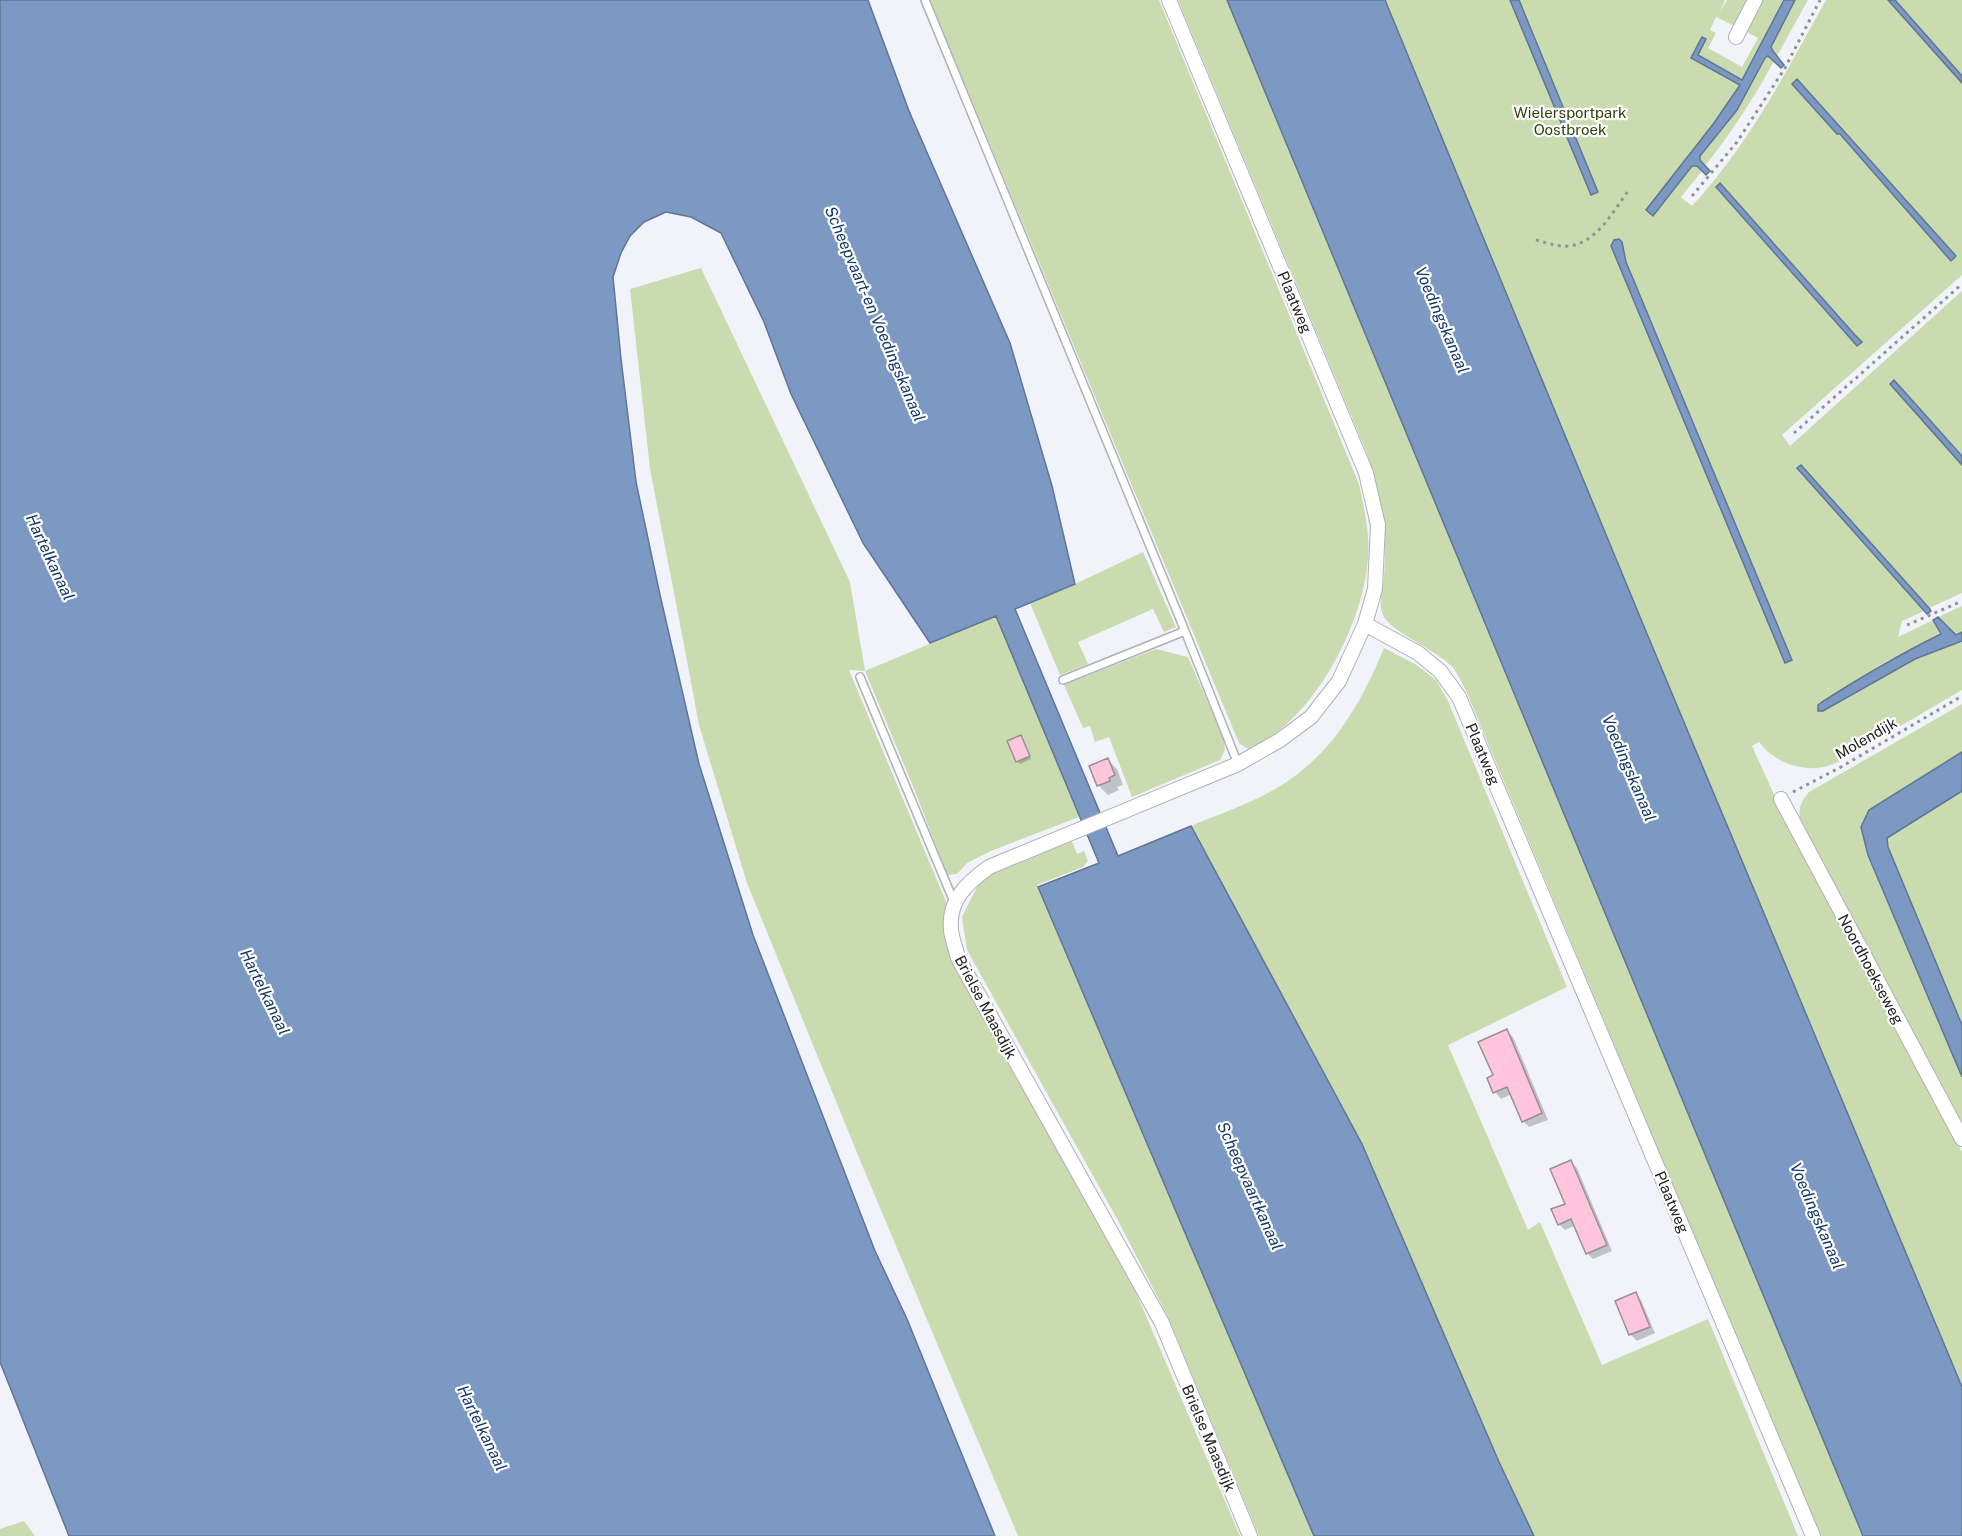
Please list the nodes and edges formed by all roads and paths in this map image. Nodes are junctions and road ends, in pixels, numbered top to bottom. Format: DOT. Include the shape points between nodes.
graph roads {
  1 [pos="925,0"];
  2 [pos="1169,0"];
  3 [pos="1755,0"];
  4 [pos="1820,0"];
  5 [pos="1736,37"];
  6 [pos="1629,190"];
  7 [pos="1692,196"];
  8 [pos="1536,240"];
  9 [pos="1962,284"];
  10 [pos="1794,433"];
  11 [pos="1962,601"];
  12 [pos="1365,624"];
  13 [pos="1907,625"];
  14 [pos="1185,631"];
  15 [pos="860,677"];
  16 [pos="1063,680"];
  17 [pos="1962,696"];
  18 [pos="1238,764"];
  19 [pos="1781,799"];
  20 [pos="954,902"];
  21 [pos="1962,1139"];
  22 [pos="1250,1536"];
  23 [pos="1813,1536"];
  1 -- 14 [label="lane"];
  2 -- 12 [label="street, Plaatweg" via="1366,473 1378,525 1375,589"];
  3 -- 5 [label="street"];
  4 -- 7 [label="path" via="1785,68 1743,133"];
  6 -- 8 [label="path" via="1599,230 1582,243 1557,246"];
  9 -- 10 [label="path"];
  11 -- 13 [label="path"];
  12 -- 18 [label="street" via="1339,681 1311,717"];
  12 -- 23 [label="street, Plaatweg" via="1418,652 1440,671 1459,697"];
  14 -- 16 [label="lane"];
  14 -- 18 [label="lane"];
  15 -- 20 [label="lane"];
  17 -- 19 [label="path, Molendijk"];
  18 -- 20 [label="street" via="989,867 969,882"];
  19 -- 21 [label="street, Noordhoekseweg"];
  20 -- 22 [label="street, Brielse Maasdijk" via="951,929 958,958 1162,1323"];
}
